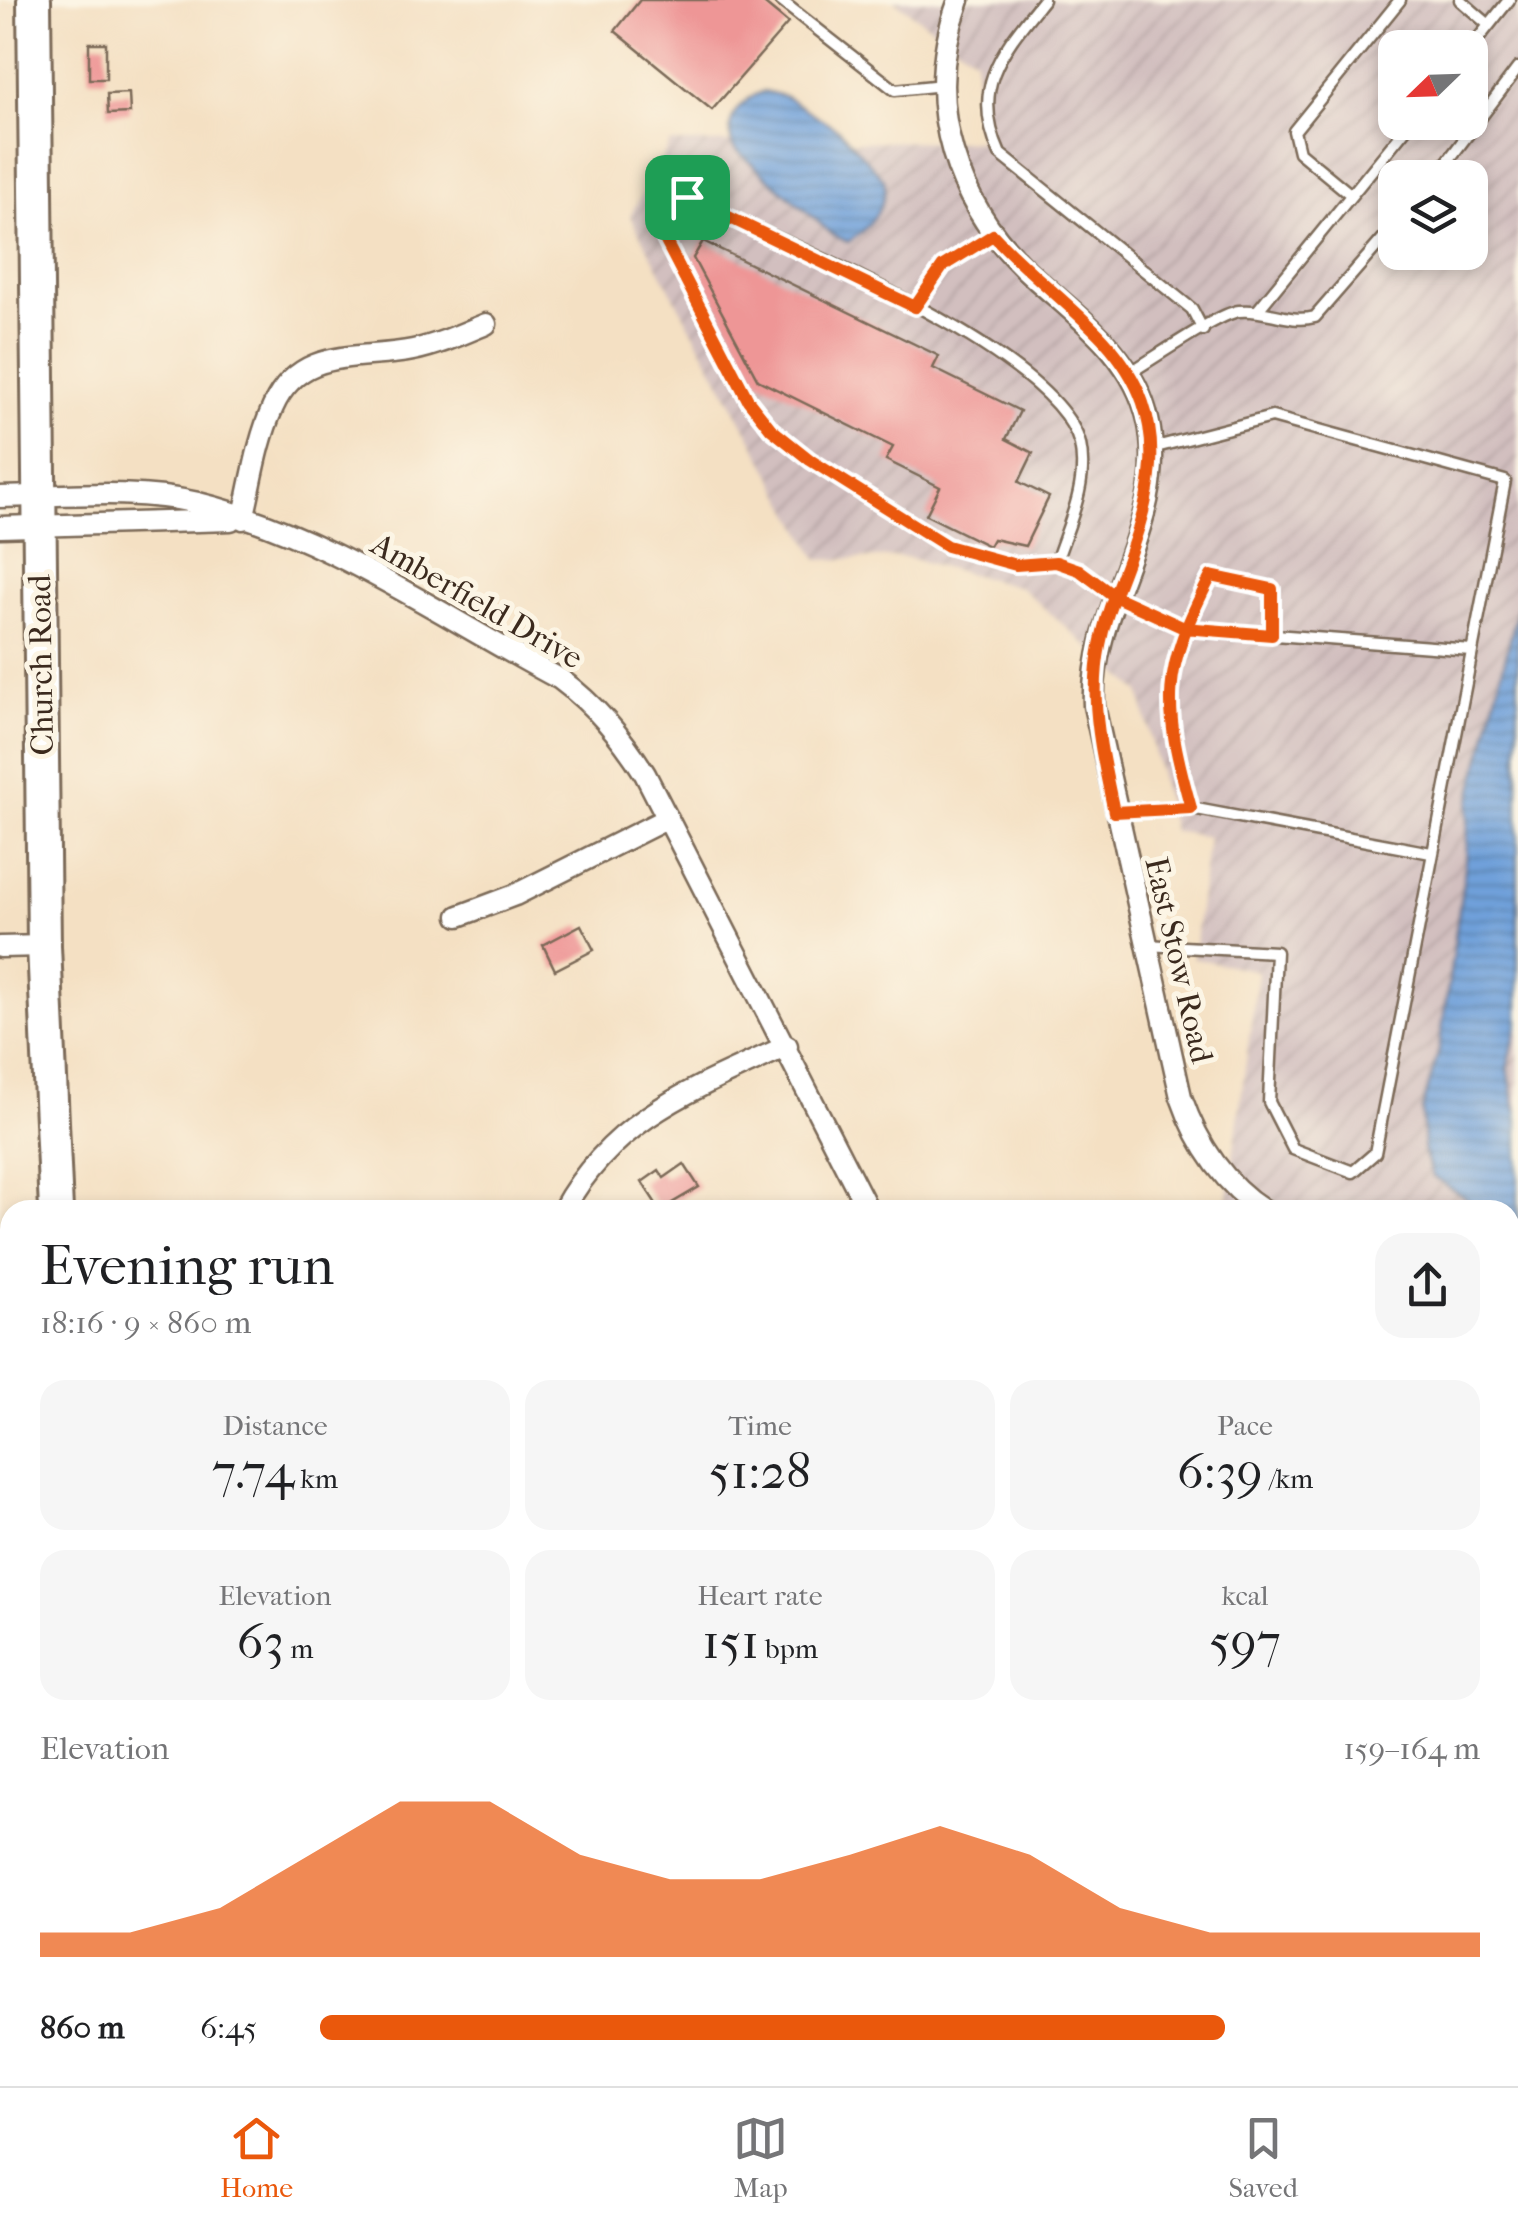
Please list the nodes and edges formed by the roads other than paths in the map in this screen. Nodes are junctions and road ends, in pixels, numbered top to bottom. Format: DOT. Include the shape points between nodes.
graph roads {
  1 [pos="34,0"];
  2 [pos="780,0"];
  3 [pos="959,0"];
  4 [pos="1043,0"];
  5 [pos="1400,0"];
  6 [pos="1460,0"];
  7 [pos="1509,0"];
  8 [pos="1490,25"];
  9 [pos="1486,30"];
  10 [pos="1518,68"];
  11 [pos="942,86"];
  12 [pos="1396,140"];
  13 [pos="1449,160"];
  14 [pos="1350,194"];
  15 [pos="993,235"];
  16 [pos="1378,245"];
  17 [pos="915,307"];
  18 [pos="1258,310"];
  19 [pos="486,324"];
  20 [pos="1203,330"];
  21 [pos="1128,374"];
  22 [pos="1152,448"];
  23 [pos="0,496"];
  24 [pos="39,512"];
  25 [pos="243,519"];
  26 [pos="0,527"];
  27 [pos="1056,562"];
  28 [pos="1114,596"];
  29 [pos="1184,628"];
  30 [pos="1272,635"];
  31 [pos="1471,650"];
  32 [pos="1191,808"];
  33 [pos="1114,812"];
  34 [pos="668,818"];
  35 [pos="1431,854"];
  36 [pos="459,916"];
  37 [pos="1144,945"];
  38 [pos="0,946"];
  39 [pos="44,946"];
  40 [pos="787,1046"];
  41 [pos="56,1200"];
  42 [pos="570,1200"];
  43 [pos="863,1200"];
  44 [pos="1253,1200"];
  1 -- 24 [label="main road, Church Road"];
  2 -- 11 [label="lane" via="896,90"];
  3 -- 11 [label="street, East Stow Road"];
  4 -- 20 [label="lane" via="991,72 1000,154 1192,309"];
  5 -- 14 [label="lane" via="1294,132 1299,152"];
  6 -- 8 [label="lane"];
  7 -- 8 [label="lane"];
  8 -- 9 [label="lane"];
  10 -- 13 [label="lane"];
  11 -- 15 [label="street, East Stow Road" via="950,151"];
  12 -- 14 [label="lane"];
  14 -- 18 [label="lane"];
  15 -- 17 [label="lane" via="943,266"];
  15 -- 21 [label="street, East Stow Road" via="1105,342"];
  16 -- 18 [label="lane" via="1315,317 1297,322"];
  17 -- 27 [label="lane" via="1014,365 1064,416 1080,444 1082,486"];
  17 -- 27 [label="lane" via="687,197 664,204 662,234 748,400 771,429 947,546 1016,565"];
  18 -- 20 [label="lane" via="1233,312"];
  19 -- 25 [label="street" via="413,350 331,357 297,375 267,422"];
  20 -- 21 [label="lane"];
  21 -- 22 [label="street, East Stow Road" via="1148,419"];
  22 -- 28 [label="street, East Stow Road" via="1147,504"];
  22 -- 31 [label="lane" via="1272,417 1505,481"];
  23 -- 24 [label="street"];
  24 -- 25 [label="street, Amberfield Drive"];
  24 -- 25 [label="street, Amberfield Drive" via="175,499"];
  24 -- 26 [label="street"];
  24 -- 39 [label="main road, Church Road"];
  25 -- 34 [label="street, Amberfield Drive" via="337,555 560,679 608,721"];
  27 -- 28 [label="lane"];
  28 -- 29 [label="lane"];
  28 -- 33 [label="street, East Stow Road" via="1092,676"];
  29 -- 30 [label="lane"];
  29 -- 30 [label="lane" via="1211,576 1272,589"];
  29 -- 32 [label="lane" via="1170,672 1174,746"];
  30 -- 31 [label="lane"];
  31 -- 35 [label="lane"];
  32 -- 33 [label="lane"];
  32 -- 35 [label="lane"];
  33 -- 37 [label="street, East Stow Road"];
  34 -- 36 [label="street"];
  34 -- 40 [label="street, Amberfield Drive"];
  35 -- 37 [label="lane" via="1375,1153 1352,1172 1294,1148 1270,1102 1276,952"];
  37 -- 44 [label="street, East Stow Road" via="1190,1122 1216,1166"];
  38 -- 39 [label="street"];
  39 -- 41 [label="main road, Church Road"];
  40 -- 42 [label="street" via="634,1124 595,1161"];
  40 -- 43 [label="street, Amberfield Drive"];
}
